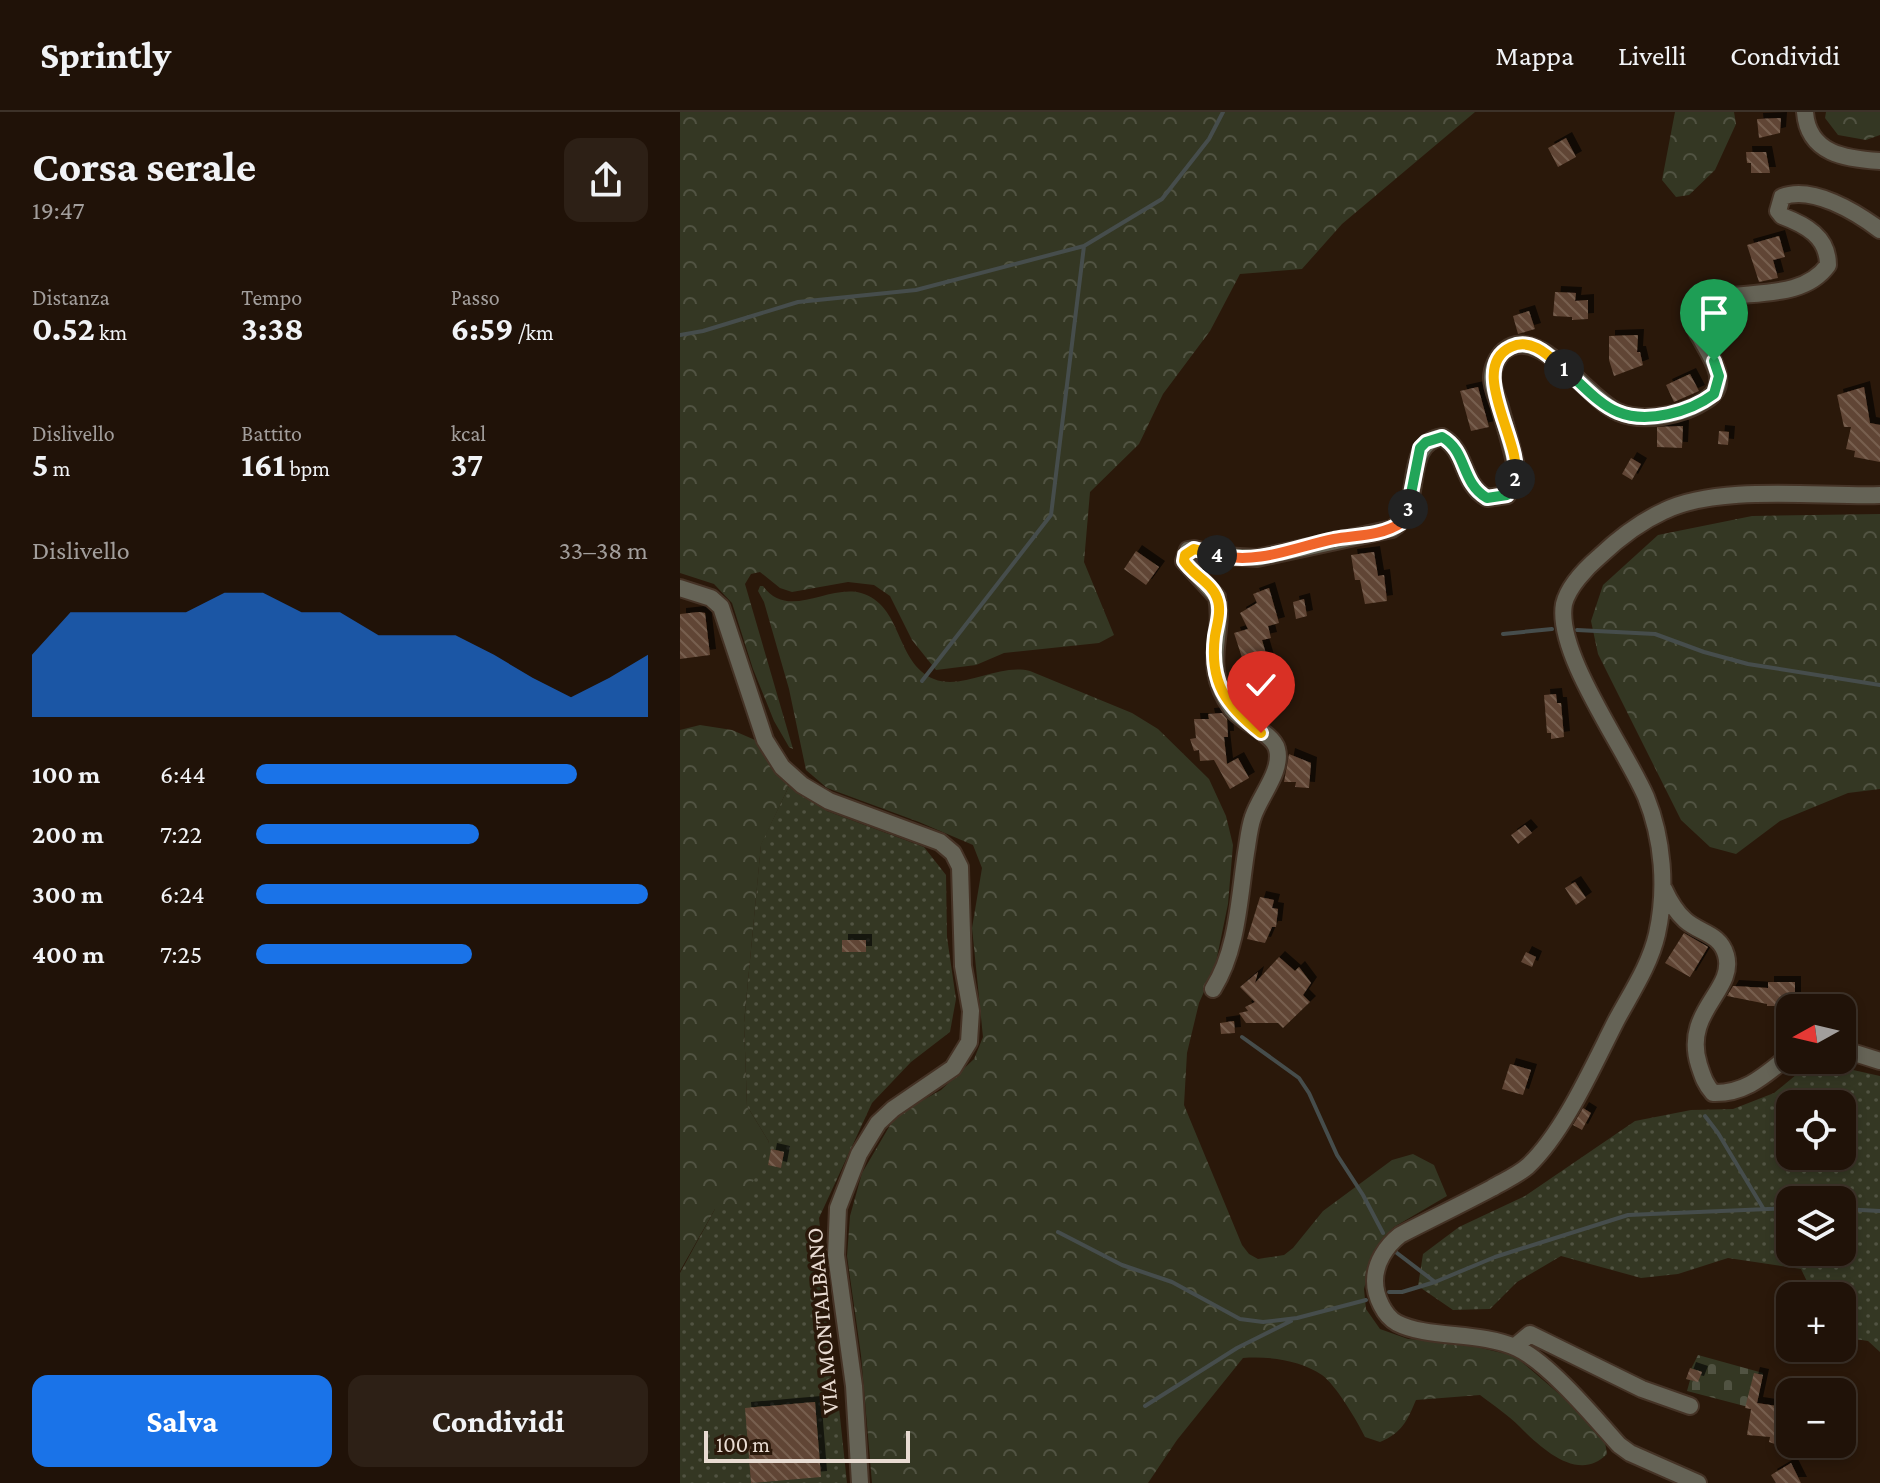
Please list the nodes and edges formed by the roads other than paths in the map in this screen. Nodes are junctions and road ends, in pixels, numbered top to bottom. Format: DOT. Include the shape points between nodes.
graph roads {
  1 [pos="1805,112"];
  2 [pos="1880,161"];
  3 [pos="1880,230"];
  4 [pos="1880,495"];
  5 [pos="680,588"];
  6 [pos="1662,885"];
  7 [pos="1213,989"];
  8 [pos="1856,1053"];
  9 [pos="1880,1061"];
  10 [pos="1776,1066"];
  11 [pos="1520,1349"];
  12 [pos="1690,1406"];
  13 [pos="860,1483"];
  14 [pos="1698,1483"];
  1 -- 2 [label="street" via="1809,130 1831,152"];
  3 -- 7 [label="street" via="1834,202 1794,194 1782,197 1778,211 1817,234 1828,265 1813,280 1796,286 1697,305 1692,321 1714,361 1718,385 1704,402 1677,411 1635,416 1617,412 1542,351 1526,344 1508,348 1500,354 1492,378 1517,472 1507,495 1487,498 1477,492 1453,443 1442,437 1420,448 1411,502 1392,529 1257,558 1188,550 1184,561 1217,597 1213,655 1223,692 1233,710 1271,739 1278,760 1252,819 1235,929 1224,972"];
  4 -- 6 [label="street" via="1731,495 1666,510 1619,538 1570,590 1563,617 1569,648 1643,790 1659,848"];
  5 -- 13 [label="street, VIA MONTALBANO" via="721,607 765,740 782,767 829,801 940,842 960,867 969,1042 953,1068 878,1123 838,1208 836,1255 854,1386"];
  6 -- 10 [label="street" via="1686,921 1714,936 1726,952 1728,968 1699,1020 1694,1042 1705,1084 1713,1093 1728,1093 1750,1086"];
  6 -- 11 [label="street" via="1657,936 1647,962 1544,1148 1508,1179 1400,1235 1377,1266 1376,1294 1395,1322"];
  8 -- 9 [label="street"];
  11 -- 12 [label="street" via="1521,1339 1530,1334 1642,1389"];
  11 -- 14 [label="street" via="1561,1382 1619,1445"];
}
